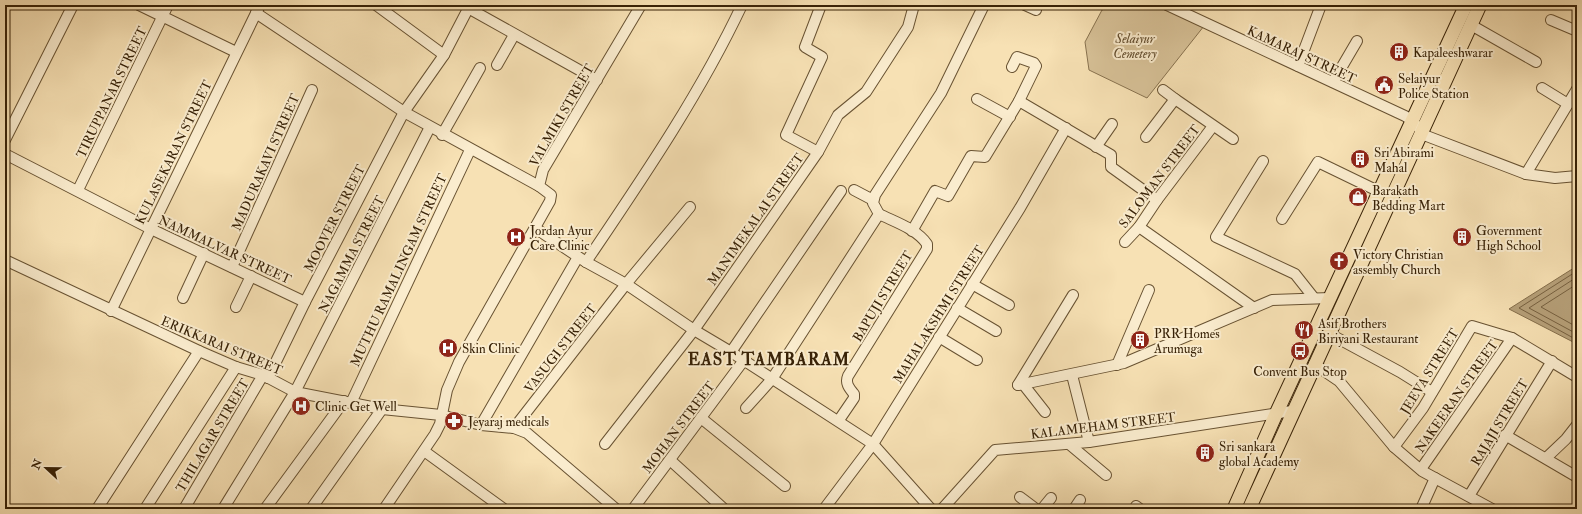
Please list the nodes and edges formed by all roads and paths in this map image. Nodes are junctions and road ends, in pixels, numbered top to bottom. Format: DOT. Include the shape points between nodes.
graph roads {
  1 [pos="73,5"];
  2 [pos="139,5"];
  3 [pos="168,5"];
  4 [pos="376,5"];
  5 [pos="641,5"];
  6 [pos="742,5"];
  7 [pos="821,5"];
  8 [pos="914,5"];
  9 [pos="984,5"];
  10 [pos="1025,5"];
  11 [pos="1167,5"];
  12 [pos="1321,5"];
  13 [pos="1466,5"];
  14 [pos="1480,5"];
  15 [pos="469,6"];
  16 [pos="258,9"];
  17 [pos="1036,10"];
  18 [pos="163,16"];
  19 [pos="1551,20"];
  20 [pos="1471,25"];
  21 [pos="1577,31"];
  22 [pos="514,35"];
  23 [pos="1357,41"];
  24 [pos="236,52"];
  25 [pos="444,55"];
  26 [pos="1536,62"];
  27 [pos="497,65"];
  28 [pos="1298,66"];
  29 [pos="1012,67"];
  30 [pos="480,68"];
  31 [pos="597,80"];
  32 [pos="1333,82"];
  33 [pos="1542,88"];
  34 [pos="312,90"];
  35 [pos="1163,90"];
  36 [pos="1576,90"];
  37 [pos="977,99"];
  38 [pos="1175,99"];
  39 [pos="1019,101"];
  40 [pos="1568,104"];
  41 [pos="404,112"];
  42 [pos="1010,117"];
  43 [pos="1413,120"];
  44 [pos="1112,124"];
  45 [pos="1213,126"];
  46 [pos="430,127"];
  47 [pos="1066,128"];
  48 [pos="1422,132"];
  49 [pos="442,135"];
  50 [pos="1146,137"];
  51 [pos="1233,139"];
  52 [pos="5,140"];
  53 [pos="1096,147"];
  54 [pos="470,150"];
  55 [pos="818,152"];
  56 [pos="5,154"];
  57 [pos="1263,161"];
  58 [pos="1526,174"];
  59 [pos="1577,176"];
  60 [pos="539,186"];
  61 [pos="78,190"];
  62 [pos="854,190"];
  63 [pos="841,191"];
  64 [pos="1380,192"];
  65 [pos="873,200"];
  66 [pos="1157,200"];
  67 [pos="690,207"];
  68 [pos="879,214"];
  69 [pos="1282,219"];
  70 [pos="1139,227"];
  71 [pos="151,228"];
  72 [pos="535,228"];
  73 [pos="912,231"];
  74 [pos="1125,242"];
  75 [pos="204,254"];
  76 [pos="5,260"];
  77 [pos="582,260"];
  78 [pos="232,266"];
  79 [pos="251,276"];
  80 [pos="626,284"];
  81 [pos="972,284"];
  82 [pos="1148,290"];
  83 [pos="1074,295"];
  84 [pos="183,298"];
  85 [pos="1314,298"];
  86 [pos="1330,298"];
  87 [pos="305,302"];
  88 [pos="1009,305"];
  89 [pos="236,307"];
  90 [pos="957,308"];
  91 [pos="1254,308"];
  92 [pos="111,310"];
  93 [pos="694,330"];
  94 [pos="996,331"];
  95 [pos="1328,334"];
  96 [pos="939,337"];
  97 [pos="1512,338"];
  98 [pos="199,351"];
  99 [pos="731,352"];
  100 [pos="744,360"];
  101 [pos="977,360"];
  102 [pos="1552,361"];
  103 [pos="1120,364"];
  104 [pos="1314,364"];
  105 [pos="236,366"];
  106 [pos="1072,374"];
  107 [pos="1576,376"];
  108 [pos="266,377"];
  109 [pos="772,379"];
  110 [pos="1020,385"];
  111 [pos="295,392"];
  112 [pos="1432,392"];
  113 [pos="347,402"];
  114 [pos="746,408"];
  115 [pos="382,409"];
  116 [pos="1292,411"];
  117 [pos="1045,412"];
  118 [pos="1276,414"];
  119 [pos="441,415"];
  120 [pos="700,418"];
  121 [pos="839,420"];
  122 [pos="481,425"];
  123 [pos="1577,425"];
  124 [pos="514,428"];
  125 [pos="1505,435"];
  126 [pos="1089,442"];
  127 [pos="605,444"];
  128 [pos="873,444"];
  129 [pos="1069,444"];
  130 [pos="1394,447"];
  131 [pos="424,451"];
  132 [pos="1546,458"];
  133 [pos="670,460"];
  134 [pos="1420,469"];
  135 [pos="1106,475"];
  136 [pos="1577,477"];
  137 [pos="1435,478"];
  138 [pos="785,486"];
  139 [pos="1469,496"];
  140 [pos="1020,497"];
  141 [pos="1051,498"];
  142 [pos="1080,500"];
  143 [pos="97,509"];
  144 [pos="145,509"];
  145 [pos="184,509"];
  146 [pos="223,509"];
  147 [pos="265,509"];
  148 [pos="311,509"];
  149 [pos="384,509"];
  150 [pos="504,509"];
  151 [pos="616,509"];
  152 [pos="633,509"];
  153 [pos="724,509"];
  154 [pos="824,509"];
  155 [pos="931,509"];
  156 [pos="942,509"];
  157 [pos="1036,509"];
  158 [pos="1042,509"];
  159 [pos="1074,509"];
  160 [pos="1234,509"];
  161 [pos="1249,509"];
  162 [pos="1421,509"];
  163 [pos="1492,509"];
  1 -- 52 [label="street"];
  2 -- 18 [label="street"];
  3 -- 18 [label="street, TIRUPPANAR STREET"];
  4 -- 25 [label="street"];
  5 -- 31 [label="street, VALMIKI STREET"];
  6 -- 77 [label="street" via="722,47 648,171"];
  7 -- 55 [label="street" via="805,47 822,57 786,135"];
  8 -- 55 [label="street, MANIMEKALAI STREET" via="904,34 866,92 838,115"];
  9 -- 65 [label="street" via="941,93"];
  10 -- 17 [label="street"];
  11 -- 28 [label="street, KAMARAJ STREET"];
  12 -- 28 [label="street"];
  13 -- 43 [label="main road"];
  14 -- 20 [label="main road"];
  15 -- 22 [label="street"];
  15 -- 25 [label="street, MOOVER STREET"];
  16 -- 24 [label="street, KULASEKARAN STREET"];
  16 -- 41 [label="street"];
  18 -- 24 [label="street"];
  18 -- 61 [label="street, TIRUPPANAR STREET"];
  19 -- 21 [label="street"];
  20 -- 26 [label="street"];
  20 -- 48 [label="main road"];
  22 -- 27 [label="street"];
  22 -- 31 [label="street"];
  23 -- 32 [label="street"];
  24 -- 71 [label="street, KULASEKARAN STREET"];
  25 -- 41 [label="street, MOOVER STREET"];
  28 -- 32 [label="street, KAMARAJ STREET"];
  29 -- 39 [label="street" via="1019,57 1036,64 1035,71"];
  30 -- 49 [label="street"];
  31 -- 60 [label="street, VALMIKI STREET" via="543,170"];
  32 -- 43 [label="street, KAMARAJ STREET"];
  33 -- 40 [label="street"];
  34 -- 78 [label="street, MADURAKAVI STREET"];
  35 -- 38 [label="street"];
  36 -- 40 [label="street"];
  37 -- 42 [label="street"];
  38 -- 45 [label="street"];
  38 -- 50 [label="street"];
  39 -- 42 [label="street"];
  39 -- 47 [label="street"];
  40 -- 58 [label="street"];
  41 -- 46 [label="street"];
  41 -- 87 [label="street, MOOVER STREET"];
  42 -- 73 [label="street" via="984,158 971,156 948,196 934,192"];
  43 -- 48 [label="street, KAMARAJ STREET"];
  43 -- 64 [label="main road"];
  44 -- 53 [label="street"];
  45 -- 51 [label="street"];
  45 -- 66 [label="street, SALOMAN STREET"];
  46 -- 49 [label="street"];
  46 -- 111 [label="street, NAGAMMA STREET"];
  47 -- 53 [label="street"];
  47 -- 81 [label="street, MAHALAKSHMI STREET"];
  48 -- 58 [label="street"];
  48 -- 95 [label="main road"];
  49 -- 54 [label="street"];
  53 -- 66 [label="street" via="1111,155 1111,167"];
  54 -- 60 [label="street"];
  54 -- 113 [label="street, MUTHU RAMALINGAM STREET"];
  55 -- 93 [label="street, MANIMEKALAI STREET"];
  56 -- 61 [label="street, NAMMALVAR STREET"];
  57 -- 85 [label="street" via="1216,237 1295,274"];
  58 -- 59 [label="street" via="1555,178"];
  60 -- 72 [label="street, VALMIKI STREET" via="552,198"];
  61 -- 71 [label="street, NAMMALVAR STREET"];
  62 -- 65 [label="street"];
  63 -- 99 [label="street"];
  64 -- 69 [label="street" via="1318,162"];
  64 -- 86 [label="main road"];
  65 -- 68 [label="street"];
  66 -- 70 [label="street, SALOMAN STREET"];
  67 -- 80 [label="street, VASUGI STREET"];
  68 -- 73 [label="street, BAPUJI STREET"];
  68 -- 109 [label="street"];
  70 -- 74 [label="street, SALOMAN STREET"];
  70 -- 91 [label="street"];
  71 -- 75 [label="street, NAMMALVAR STREET"];
  71 -- 92 [label="street, KULASEKARAN STREET"];
  72 -- 77 [label="street"];
  72 -- 119 [label="street, VALMIKI STREET" via="459,362 447,390"];
  73 -- 121 [label="street, BAPUJI STREET" via="928,244 848,376 847,380 854,398"];
  75 -- 78 [label="street, NAMMALVAR STREET"];
  75 -- 84 [label="street"];
  76 -- 92 [label="street, ERIKKARAI STREET"];
  77 -- 80 [label="street"];
  77 -- 122 [label="street"];
  78 -- 79 [label="street, NAMMALVAR STREET"];
  79 -- 87 [label="street, NAMMALVAR STREET"];
  79 -- 89 [label="street"];
  80 -- 93 [label="street"];
  80 -- 124 [label="street, VASUGI STREET"];
  81 -- 88 [label="street"];
  81 -- 90 [label="street, MAHALAKSHMI STREET"];
  82 -- 103 [label="street"];
  83 -- 110 [label="street"];
  85 -- 86 [label="street"];
  85 -- 91 [label="street" via="1272,300"];
  86 -- 118 [label="main road"];
  87 -- 108 [label="street, MOOVER STREET"];
  90 -- 94 [label="street"];
  90 -- 96 [label="street, MAHALAKSHMI STREET"];
  91 -- 103 [label="street"];
  92 -- 98 [label="street, ERIKKARAI STREET"];
  93 -- 99 [label="street"];
  93 -- 127 [label="street, MANIMEKALAI STREET"];
  95 -- 104 [label="main road"];
  95 -- 112 [label="street"];
  96 -- 101 [label="street"];
  96 -- 128 [label="street, MAHALAKSHMI STREET"];
  97 -- 102 [label="street, JEEVA STREET"];
  97 -- 112 [label="street, JEEVA STREET" via="1472,326"];
  97 -- 134 [label="street, NAKEERAN STREET"];
  98 -- 105 [label="street, ERIKKARAI STREET"];
  98 -- 143 [label="street"];
  99 -- 100 [label="street"];
  100 -- 109 [label="street"];
  100 -- 120 [label="street, MOHAN STREET"];
  102 -- 107 [label="street, JEEVA STREET"];
  102 -- 125 [label="street, RAJAJI STREET"];
  103 -- 106 [label="street"];
  104 -- 116 [label="main road"];
  104 -- 130 [label="street" via="1339,381"];
  105 -- 108 [label="street, ERIKKARAI STREET"];
  105 -- 144 [label="street"];
  106 -- 110 [label="street"];
  106 -- 126 [label="street"];
  108 -- 111 [label="street, ERIKKARAI STREET"];
  108 -- 145 [label="street, THILAGAR STREET"];
  109 -- 114 [label="street"];
  109 -- 121 [label="street"];
  110 -- 117 [label="street"];
  111 -- 113 [label="street, ERIKKARAI STREET"];
  111 -- 146 [label="street, NAGAMMA STREET"];
  112 -- 130 [label="street, JEEVA STREET" via="1409,429"];
  113 -- 115 [label="street, ERIKKARAI STREET"];
  113 -- 147 [label="street, MUTHU RAMALINGAM STREET"];
  115 -- 119 [label="street, ERIKKARAI STREET"];
  115 -- 148 [label="street"];
  116 -- 118 [label="street, KALAMEHAM STREET"];
  116 -- 161 [label="main road"];
  118 -- 126 [label="street, KALAMEHAM STREET"];
  118 -- 160 [label="main road"];
  119 -- 122 [label="street, ERIKKARAI STREET"];
  119 -- 131 [label="street, VALMIKI STREET" via="440,424"];
  120 -- 133 [label="street, MOHAN STREET"];
  120 -- 138 [label="street"];
  121 -- 128 [label="street"];
  122 -- 124 [label="street, ERIKKARAI STREET"];
  123 -- 132 [label="street"];
  124 -- 151 [label="street" via="538,441"];
  125 -- 132 [label="street"];
  125 -- 139 [label="street, RAJAJI STREET"];
  126 -- 129 [label="street, KALAMEHAM STREET"];
  128 -- 154 [label="street, MAHALAKSHMI STREET"];
  128 -- 155 [label="street"];
  129 -- 135 [label="street"];
  129 -- 156 [label="street, KALAMEHAM STREET" via="995,450"];
  130 -- 134 [label="street"];
  131 -- 149 [label="street, VALMIKI STREET"];
  131 -- 150 [label="street"];
  132 -- 136 [label="street"];
  133 -- 152 [label="street, MOHAN STREET"];
  133 -- 153 [label="street"];
  134 -- 137 [label="street"];
  137 -- 139 [label="street"];
  137 -- 162 [label="street"];
  139 -- 163 [label="street"];
  140 -- 157 [label="street"];
  141 -- 158 [label="street"];
  142 -- 159 [label="street"];
}
